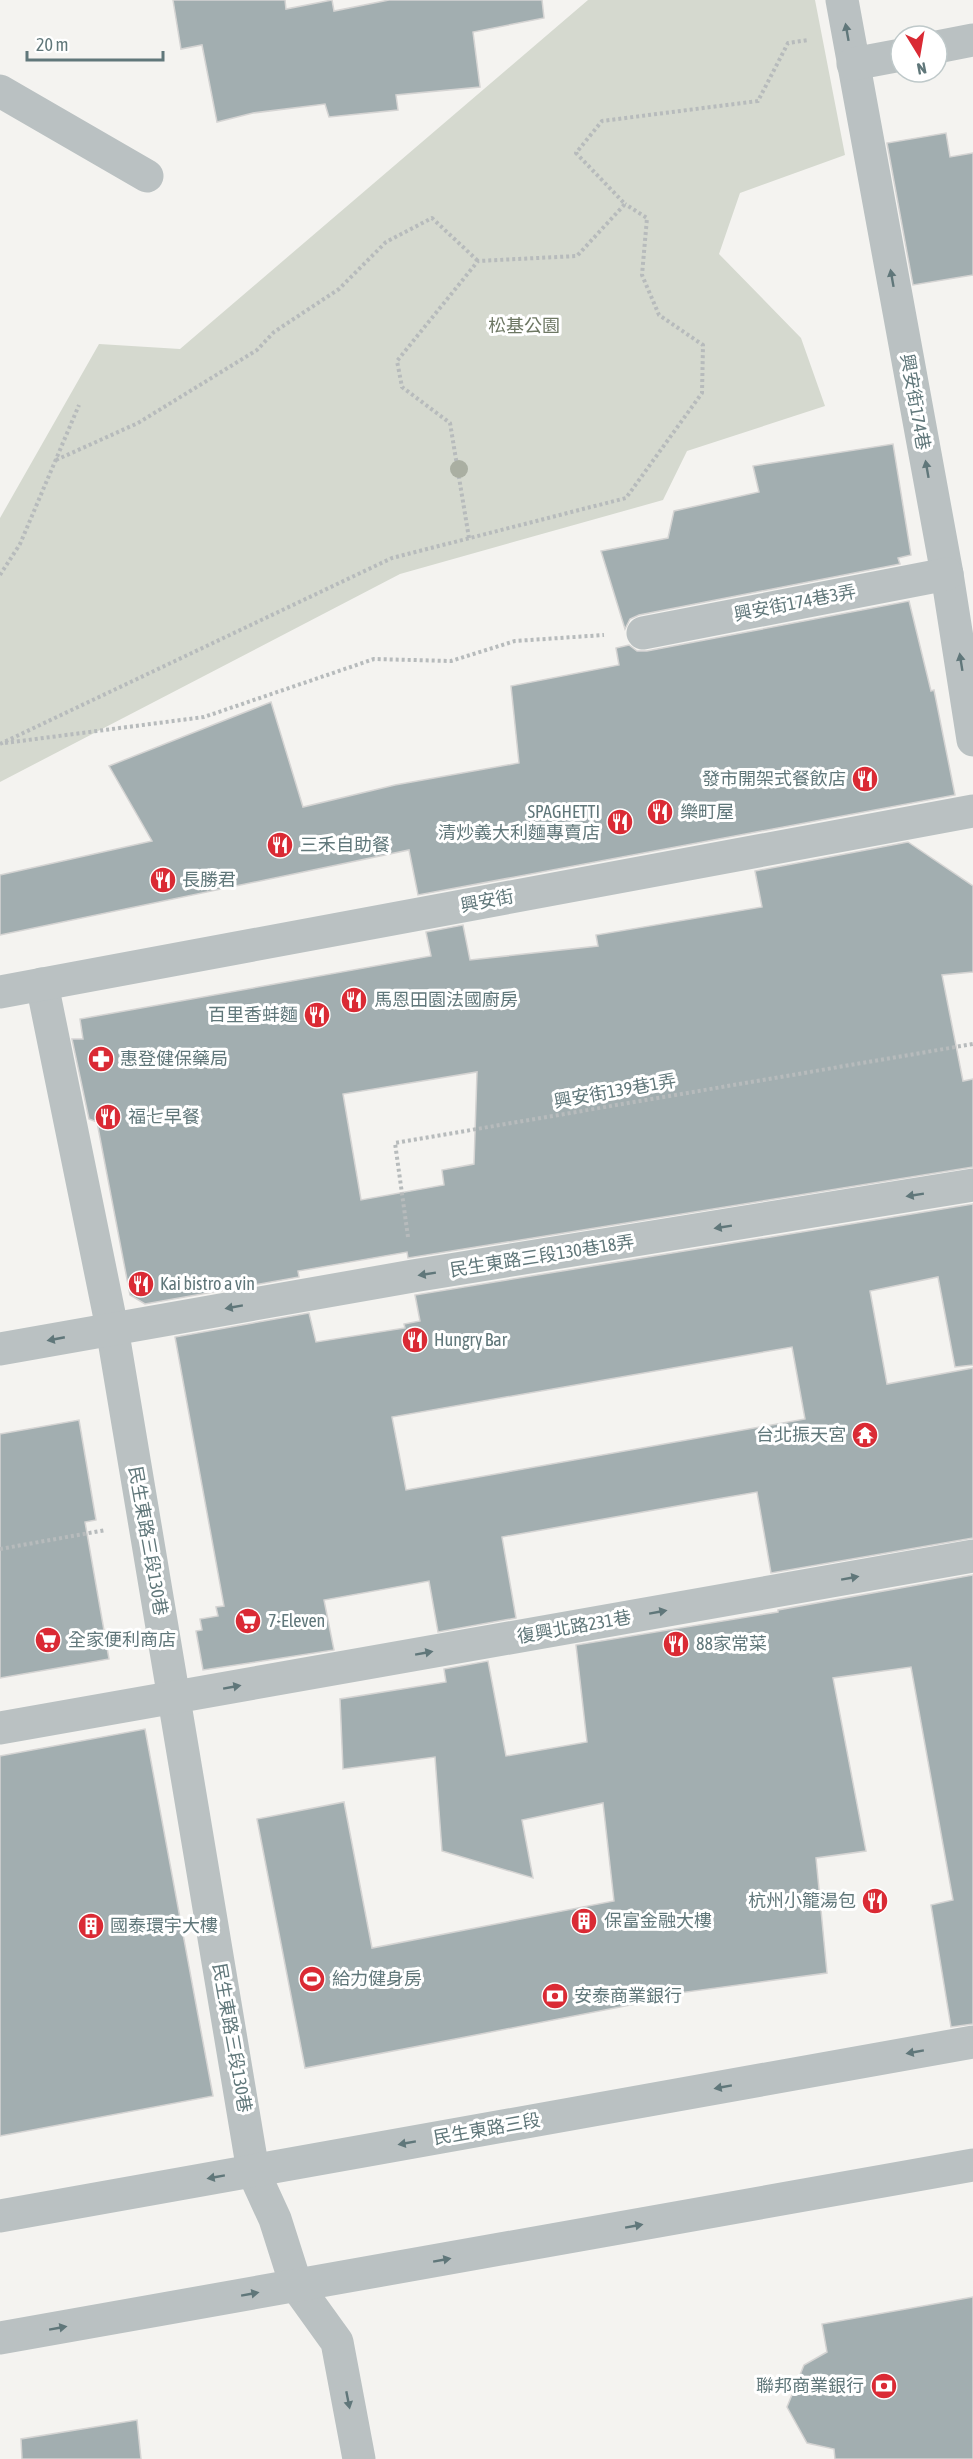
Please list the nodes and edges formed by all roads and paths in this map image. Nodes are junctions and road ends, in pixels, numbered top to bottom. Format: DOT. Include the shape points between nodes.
graph roads {
  1 [pos="842,0"];
  2 [pos="973,40"];
  3 [pos="949,45"];
  4 [pos="850,49"];
  5 [pos="889,54"];
  6 [pos="0,91"];
  7 [pos="147,176"];
  8 [pos="625,204"];
  9 [pos="478,261"];
  10 [pos="79,405"];
  11 [pos="56,460"];
  12 [pos="469,538"];
  13 [pos="947,574"];
  14 [pos="0,575"];
  15 [pos="643,633"];
  16 [pos="973,740"];
  17 [pos="1,744"];
  18 [pos="973,811"];
  19 [pos="42,984"];
  20 [pos="0,992"];
  21 [pos="973,1044"];
  22 [pos="973,1185"];
  23 [pos="413,1276"];
  24 [pos="112,1328"];
  25 [pos="0,1349"];
  26 [pos="145,1523"];
  27 [pos="0,1549"];
  28 [pos="973,1556"];
  29 [pos="175,1697"];
  30 [pos="0,1728"];
  31 [pos="973,2042"];
  32 [pos="973,2165"];
  33 [pos="253,2171"];
  34 [pos="0,2216"];
  35 [pos="296,2285"];
  36 [pos="0,2338"];
  37 [pos="359,2459"];
  4 -- 1 [label="street, 興安街174巷, one-way"];
  2 -- 3 [label="street"];
  4 -- 5 [label="street"];
  4 -- 8 [label="path" via="788,43 758,101 602,121 576,153"];
  13 -- 4 [label="street, 興安街174巷, one-way"];
  6 -- 7 [label="street"];
  8 -- 9 [label="path" via="577,256"];
  8 -- 12 [label="path" via="647,218 642,275 659,315 703,345 702,393 626,498"];
  9 -- 11 [label="path" via="432,218 386,242 339,288 274,332 257,350 138,423"];
  9 -- 12 [label="path" via="397,361 402,387 450,423"];
  10 -- 11 [label="path"];
  11 -- 14 [label="path" via="20,544"];
  12 -- 17 [label="path" via="392,558"];
  13 -- 15 [label="street, 興安街174巷3弄"];
  16 -- 13 [label="street, 興安街174巷, one-way"];
  15 -- 17 [label="path" via="515,641 451,661 374,659 204,717"];
  18 -- 19 [label="street, 興安街"];
  19 -- 20 [label="street, 興安街"];
  19 -- 24 [label="street, 民生東路三段130巷"];
  21 -- 23 [label="path, 興安街139巷1弄" via="395,1143"];
  22 -- 23 [label="street, 民生東路三段130巷18弄, one-way"];
  23 -- 24 [label="street, 民生東路三段130巷18弄, one-way"];
  24 -- 25 [label="street, 民生東路三段130巷18弄, one-way"];
  24 -- 26 [label="street, 民生東路三段130巷"];
  26 -- 27 [label="path"];
  26 -- 29 [label="street, 民生東路三段130巷"];
  29 -- 28 [label="street, 復興北路231巷, one-way"];
  29 -- 30 [label="street, 復興北路231巷"];
  29 -- 33 [label="street, 民生東路三段130巷"];
  31 -- 33 [label="street, 民生東路三段, one-way"];
  35 -- 32 [label="street, one-way"];
  33 -- 34 [label="street, 民生東路三段, one-way"];
  33 -- 35 [label="street, 民生東路三段130巷" via="275,2219"];
  36 -- 35 [label="street, one-way"];
  35 -- 37 [label="street, 民生東路三段130巷, one-way" via="337,2342"];
}
